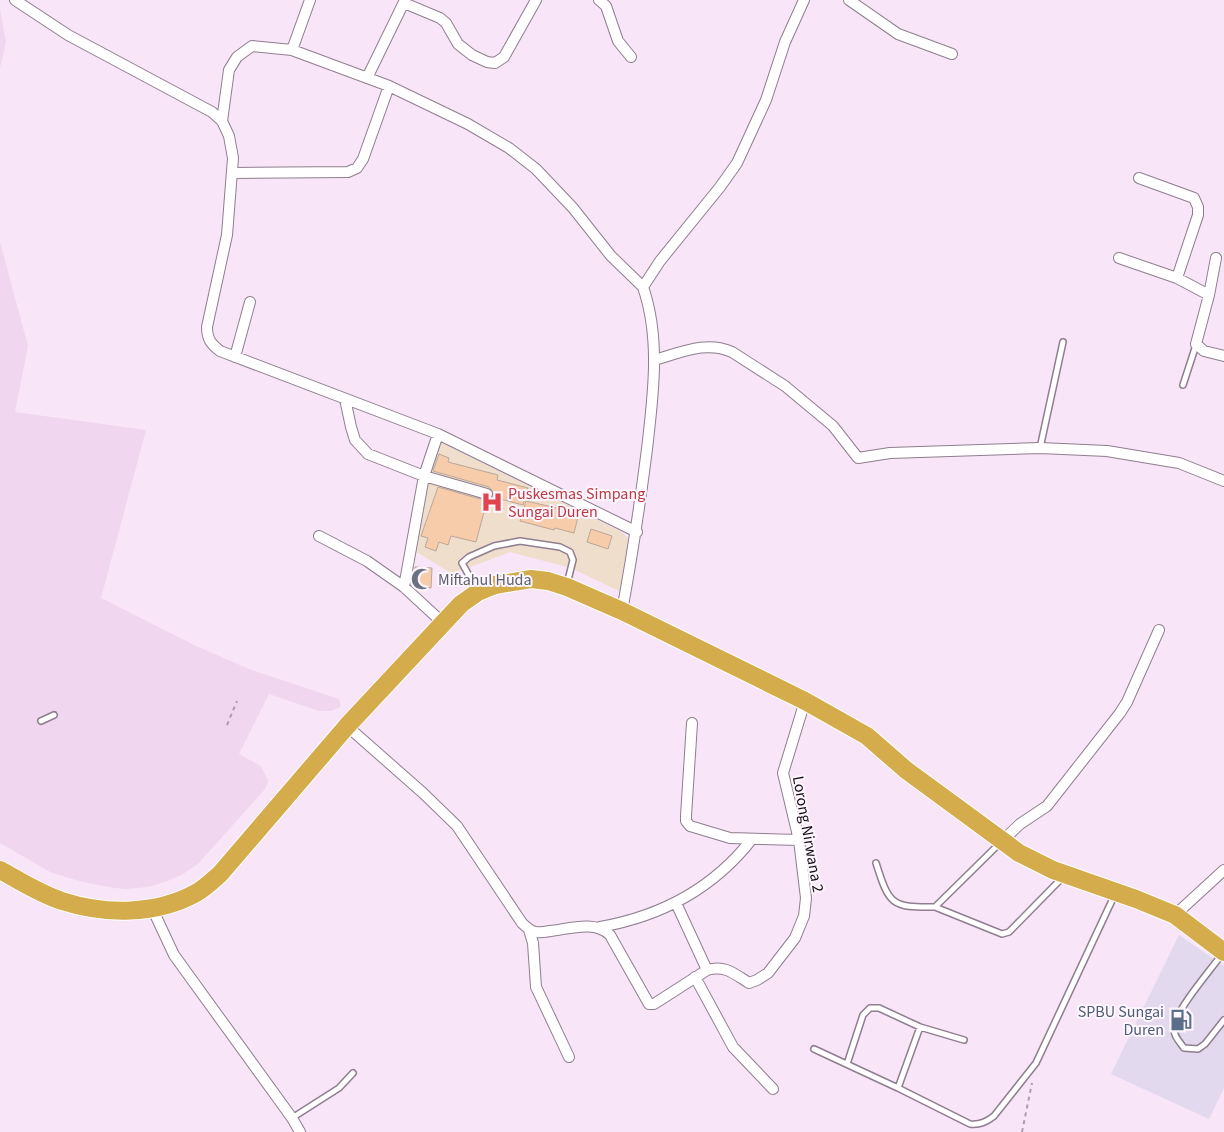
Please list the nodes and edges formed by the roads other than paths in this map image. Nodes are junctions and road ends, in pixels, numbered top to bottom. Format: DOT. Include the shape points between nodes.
graph roads {
  1 [pos="15,0"];
  2 [pos="310,0"];
  3 [pos="536,0"];
  4 [pos="599,0"];
  5 [pos="804,0"];
  6 [pos="849,0"];
  7 [pos="404,1"];
  8 [pos="292,50"];
  9 [pos="952,54"];
  10 [pos="632,57"];
  11 [pos="367,78"];
  12 [pos="389,86"];
  13 [pos="222,121"];
  14 [pos="232,173"];
  15 [pos="1139,178"];
  16 [pos="1119,258"];
  17 [pos="1216,258"];
  18 [pos="1177,278"];
  19 [pos="643,287"];
  20 [pos="1209,295"];
  21 [pos="250,302"];
  22 [pos="1063,342"];
  23 [pos="1196,344"];
  24 [pos="1224,356"];
  25 [pos="235,357"];
  26 [pos="654,360"];
  27 [pos="1183,385"];
  28 [pos="345,399"];
  29 [pos="438,434"];
  30 [pos="1040,448"];
  31 [pos="424,476"];
  32 [pos="1224,481"];
  33 [pos="487,494"];
  34 [pos="637,532"];
  35 [pos="319,536"];
  36 [pos="404,587"];
  37 [pos="567,587"];
  38 [pos="478,592"];
  39 [pos="622,611"];
  40 [pos="442,623"];
  41 [pos="1159,630"];
  42 [pos="805,701"];
  43 [pos="54,715"];
  44 [pos="41,720"];
  45 [pos="692,723"];
  46 [pos="347,726"];
  47 [pos="752,839"];
  48 [pos="798,840"];
  49 [pos="1002,841"];
  50 [pos="876,863"];
  51 [pos="0,870"];
  52 [pos="1224,870"];
  53 [pos="1065,875"];
  54 [pos="1115,893"];
  55 [pos="676,903"];
  56 [pos="152,908"];
  57 [pos="935,908"];
  58 [pos="1175,915"];
  59 [pos="600,927"];
  60 [pos="529,930"];
  61 [pos="1224,952"];
  62 [pos="706,970"];
  63 [pos="695,977"];
  64 [pos="1224,1020"];
  65 [pos="920,1027"];
  66 [pos="964,1040"];
  67 [pos="814,1049"];
  68 [pos="569,1057"];
  69 [pos="847,1064"];
  70 [pos="353,1073"];
  71 [pos="898,1088"];
  72 [pos="773,1090"];
  73 [pos="292,1118"];
  74 [pos="300,1132"];
  1 -- 13 [label="street" via="68,35 212,112"];
  2 -- 8 [label="street"];
  3 -- 7 [label="street" via="504,57 495,62 472,55 458,44 440,18"];
  4 -- 10 [label="street" via="606,6 618,41"];
  5 -- 19 [label="street" via="785,42 766,100 737,164"];
  6 -- 9 [label="street" via="898,34"];
  7 -- 11 [label="street"];
  8 -- 11 [label="street"];
  8 -- 13 [label="street" via="252,46 237,57 229,70"];
  11 -- 12 [label="street"];
  12 -- 14 [label="street" via="357,168 348,172"];
  12 -- 19 [label="street" via="468,124 536,169 573,208 611,256"];
  13 -- 14 [label="street" via="229,136"];
  14 -- 25 [label="street" via="227,235 207,337 220,351"];
  15 -- 18 [label="street" via="1194,198 1198,207"];
  16 -- 18 [label="street"];
  17 -- 20 [label="street"];
  18 -- 20 [label="street"];
  19 -- 26 [label="street" via="652,319"];
  20 -- 23 [label="street"];
  21 -- 25 [label="street"];
  22 -- 30 [label="lane"];
  23 -- 24 [label="street" via="1204,351"];
  23 -- 27 [label="lane"];
  25 -- 28 [label="street"];
  26 -- 30 [label="street" via="705,346 732,352 806,403 833,426 858,458"];
  26 -- 34 [label="street" via="652,412"];
  28 -- 29 [label="street"];
  28 -- 31 [label="street" via="355,440 362,449"];
  29 -- 31 [label="street"];
  29 -- 34 [label="street"];
  30 -- 32 [label="street" via="1108,450 1179,464"];
  31 -- 33 [label="street"];
  31 -- 36 [label="street"];
  34 -- 39 [label="street"];
  35 -- 36 [label="street" via="367,561"];
  36 -- 40 [label="street"];
  37 -- 38 [label="highway" via="531,579 495,585"];
  37 -- 38 [label="lane" via="573,560 570,552 560,547 520,541 494,546 462,563"];
  37 -- 39 [label="highway"];
  38 -- 40 [label="highway"];
  39 -- 42 [label="highway"];
  40 -- 46 [label="highway"];
  41 -- 49 [label="street" via="1120,713 1047,806"];
  42 -- 48 [label="street, Lorong Nirwana 2" via="783,773"];
  42 -- 49 [label="highway" via="866,736"];
  43 -- 44 [label="lane"];
  45 -- 47 [label="street" via="686,821 690,826 730,838"];
  46 -- 56 [label="highway" via="220,874 198,892 164,907"];
  46 -- 60 [label="street" via="457,826"];
  47 -- 48 [label="street"];
  47 -- 55 [label="street" via="738,857 713,879"];
  48 -- 62 [label="street, Lorong Nirwana 2" via="806,898 804,916 795,938 768,973 757,980 748,983 724,968"];
  49 -- 53 [label="highway" via="1035,862"];
  49 -- 57 [label="lane"];
  50 -- 57 [label="lane" via="889,897 900,906"];
  51 -- 56 [label="highway" via="63,901 116,911"];
  52 -- 58 [label="street"];
  53 -- 54 [label="highway"];
  53 -- 57 [label="lane" via="1010,932 1002,934"];
  54 -- 58 [label="highway"];
  54 -- 71 [label="lane" via="1036,1063 994,1116 987,1122 970,1124"];
  55 -- 59 [label="street" via="625,922"];
  55 -- 62 [label="street"];
  56 -- 73 [label="street" via="174,955"];
  58 -- 61 [label="highway"];
  59 -- 60 [label="street"];
  59 -- 63 [label="street" via="610,935 649,1004 663,1000"];
  60 -- 68 [label="street" via="536,987"];
  61 -- 64 [label="lane" via="1182,1009 1174,1028 1176,1038 1184,1048 1198,1049"];
  62 -- 63 [label="street"];
  63 -- 72 [label="street" via="733,1047"];
  65 -- 66 [label="lane"];
  65 -- 69 [label="lane" via="879,1008 870,1008 863,1015"];
  65 -- 71 [label="lane"];
  67 -- 69 [label="lane"];
  69 -- 71 [label="lane"];
  70 -- 73 [label="lane" via="340,1088"];
  73 -- 74 [label="street"];
}
